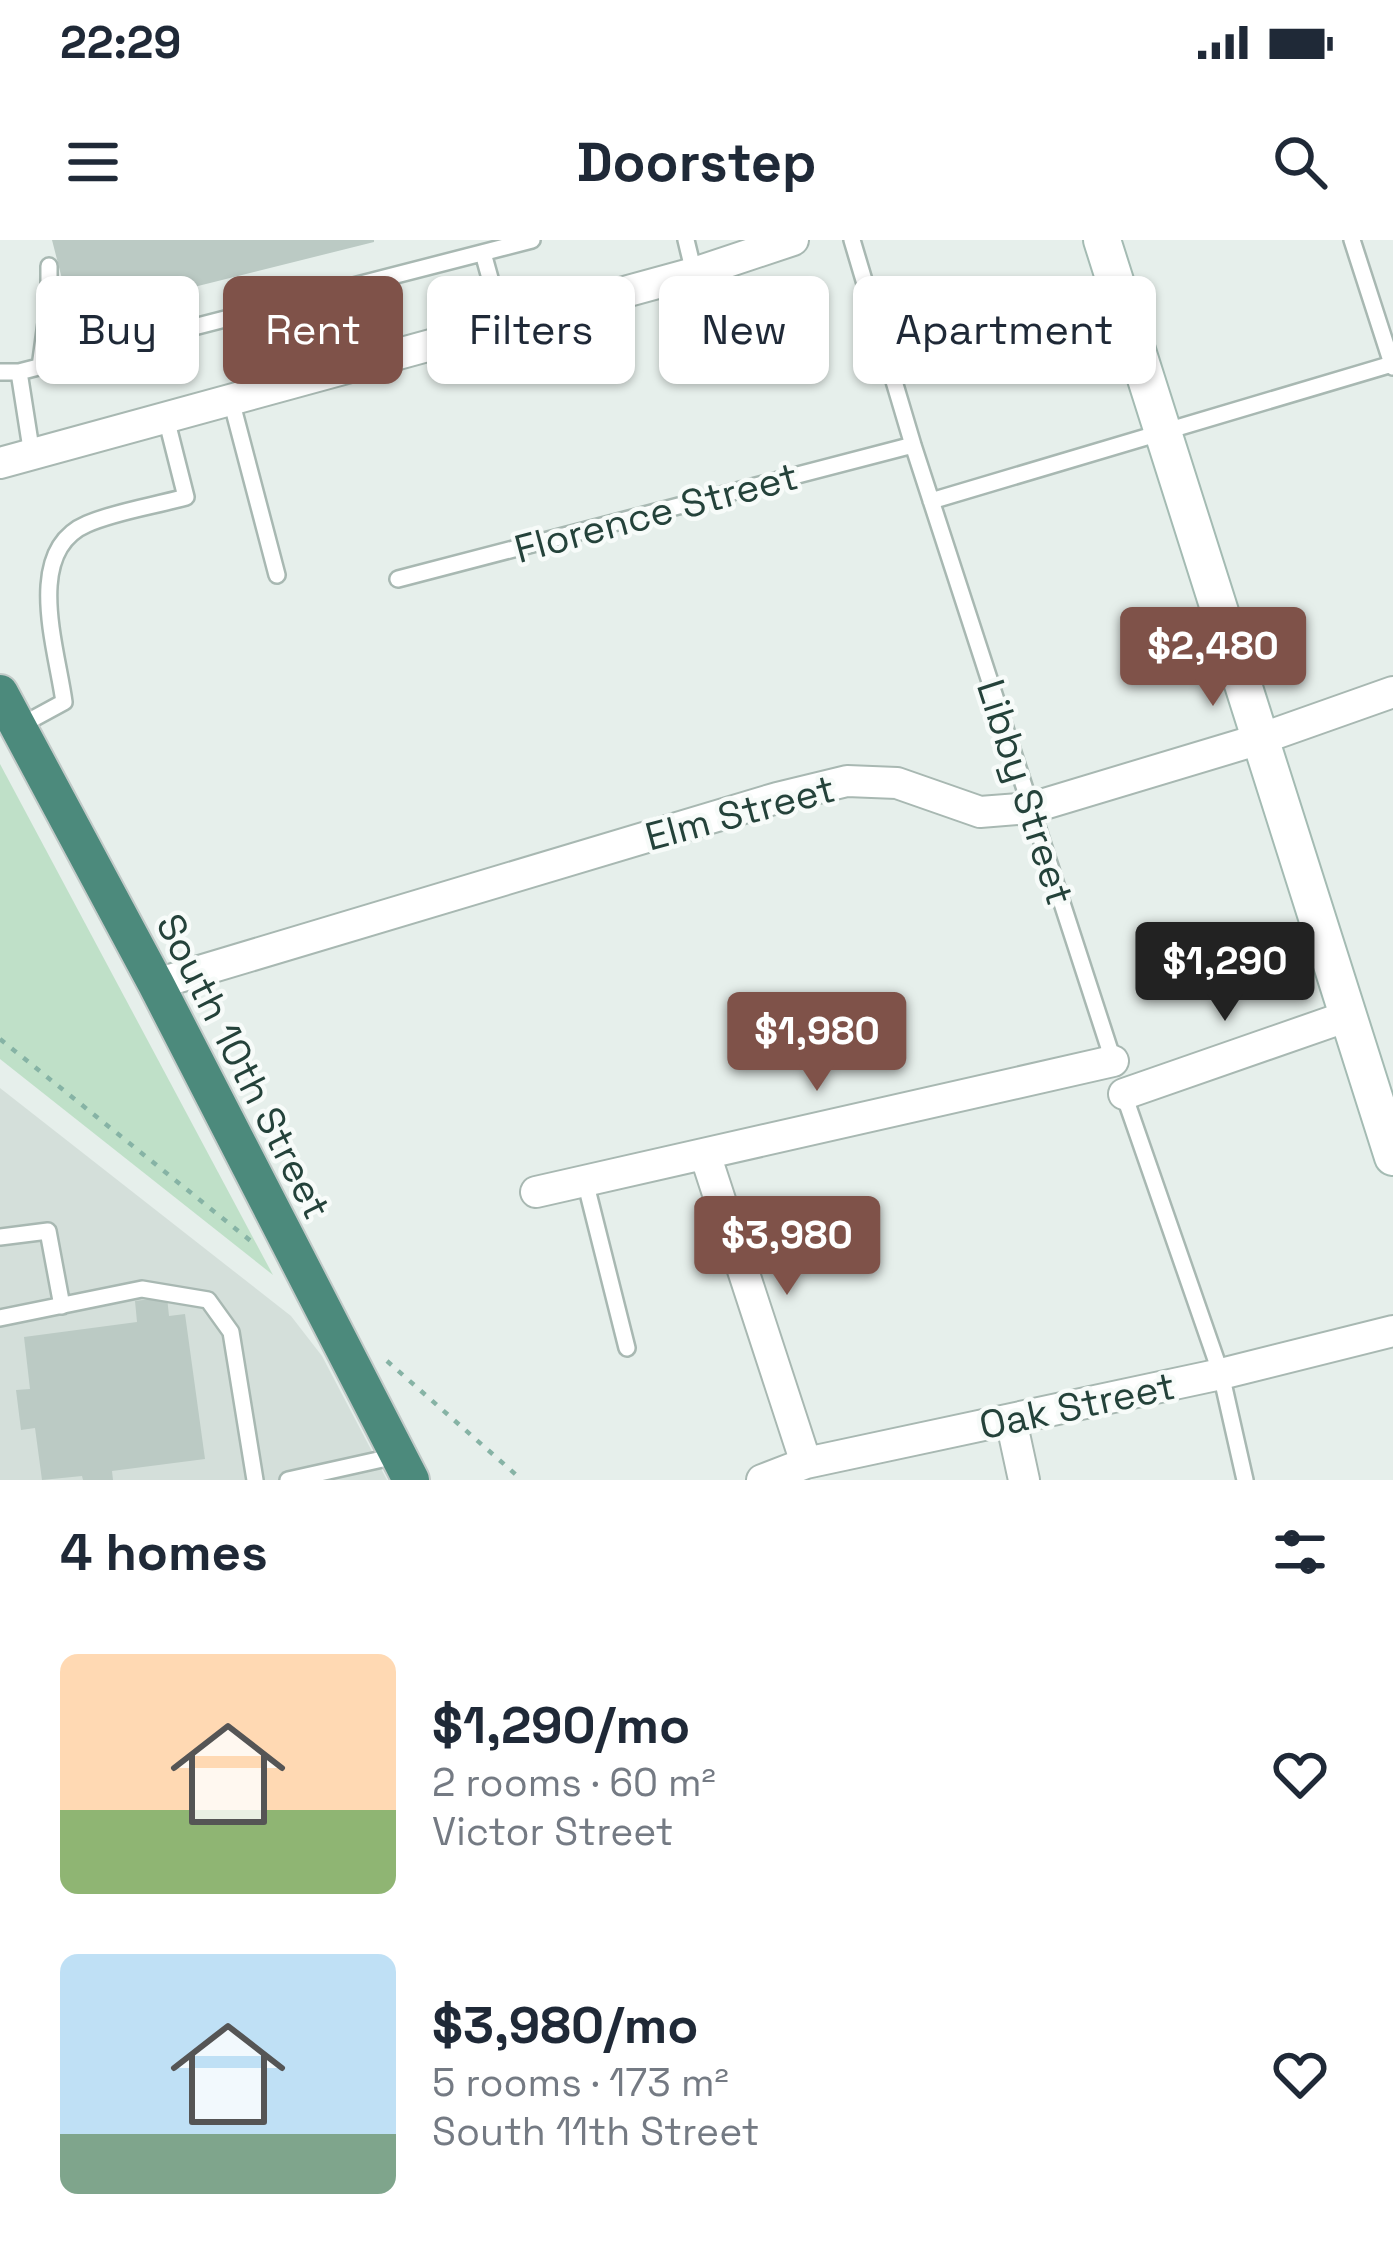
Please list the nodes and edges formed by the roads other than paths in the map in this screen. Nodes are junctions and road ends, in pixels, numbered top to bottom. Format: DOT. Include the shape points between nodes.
graph roads {
  1 [pos="532,240"];
  2 [pos="686,240"];
  3 [pos="793,240"];
  4 [pos="852,240"];
  5 [pos="1102,240"];
  6 [pos="1352,240"];
  7 [pos="482,253"];
  8 [pos="49,266"];
  9 [pos="694,273"];
  10 [pos="49,276"];
  11 [pos="489,276"];
  12 [pos="635,289"];
  13 [pos="199,326"];
  14 [pos="427,347"];
  15 [pos="1392,365"];
  16 [pos="36,368"];
  17 [pos="0,372"];
  18 [pos="19,372"];
  19 [pos="231,400"];
  20 [pos="166,418"];
  21 [pos="1163,434"];
  22 [pos="913,445"];
  23 [pos="32,455"];
  24 [pos="0,464"];
  25 [pos="931,501"];
  26 [pos="278,575"];
  27 [pos="398,579"];
  28 [pos="1393,692"];
  29 [pos="0,693"];
  30 [pos="18,727"];
  31 [pos="1260,739"];
  32 [pos="1031,808"];
  33 [pos="156,985"];
  34 [pos="1348,1016"];
  35 [pos="1113,1061"];
  36 [pos="1124,1094"];
  37 [pos="705,1154"];
  38 [pos="1393,1157"];
  39 [pos="585,1181"];
  40 [pos="536,1192"];
  41 [pos="0,1237"];
  42 [pos="62,1306"];
  43 [pos="0,1318"];
  44 [pos="1393,1331"];
  45 [pos="627,1348"];
  46 [pos="1221,1373"];
  47 [pos="1012,1420"];
  48 [pos="806,1462"];
  49 [pos="405,1468"];
  50 [pos="255,1480"];
  51 [pos="288,1480"];
  52 [pos="762,1480"];
  53 [pos="1024,1480"];
  54 [pos="1245,1480"];
  1 -- 7 [label="lane"];
  2 -- 9 [label="lane"];
  3 -- 9 [label="street"];
  4 -- 22 [label="lane, Libby Street"];
  5 -- 21 [label="main road"];
  6 -- 15 [label="lane"];
  7 -- 11 [label="lane"];
  7 -- 13 [label="lane"];
  8 -- 10 [label="lane"];
  9 -- 12 [label="street"];
  14 -- 19 [label="street"];
  15 -- 21 [label="lane"];
  16 -- 18 [label="lane"];
  17 -- 18 [label="lane"];
  18 -- 23 [label="lane"];
  19 -- 20 [label="street"];
  19 -- 26 [label="lane"];
  20 -- 23 [label="street"];
  20 -- 30 [label="lane" via="186,497 86,524 58,542 49,567 64,702"];
  21 -- 25 [label="lane"];
  21 -- 31 [label="main road"];
  22 -- 25 [label="lane, Libby Street"];
  22 -- 27 [label="lane, Florence Street"];
  23 -- 24 [label="street"];
  25 -- 32 [label="lane, Libby Street"];
  28 -- 31 [label="street, Elm Street"];
  29 -- 30 [label="highway, South 10th Street"];
  30 -- 33 [label="highway, South 10th Street"];
  31 -- 32 [label="street, Elm Street"];
  31 -- 34 [label="main road"];
  32 -- 33 [label="street, Elm Street" via="980,812 897,783 847,781"];
  32 -- 35 [label="lane, Libby Street"];
  33 -- 49 [label="highway, South 10th Street"];
  34 -- 36 [label="street"];
  34 -- 38 [label="main road"];
  35 -- 36 [label="lane, Libby Street"];
  35 -- 37 [label="street"];
  36 -- 46 [label="lane, Libby Street"];
  37 -- 39 [label="street"];
  37 -- 48 [label="street"];
  39 -- 40 [label="street"];
  39 -- 45 [label="lane"];
  41 -- 42 [label="lane" via="48,1232"];
  42 -- 43 [label="lane"];
  42 -- 50 [label="lane" via="142,1289 208,1300 232,1332"];
  44 -- 46 [label="street, Oak Street"];
  46 -- 47 [label="street, Oak Street"];
  46 -- 54 [label="lane, Libby Street"];
  47 -- 48 [label="street, Oak Street"];
  47 -- 53 [label="street"];
  48 -- 52 [label="street, Oak Street"];
  49 -- 51 [label="lane"];
}
